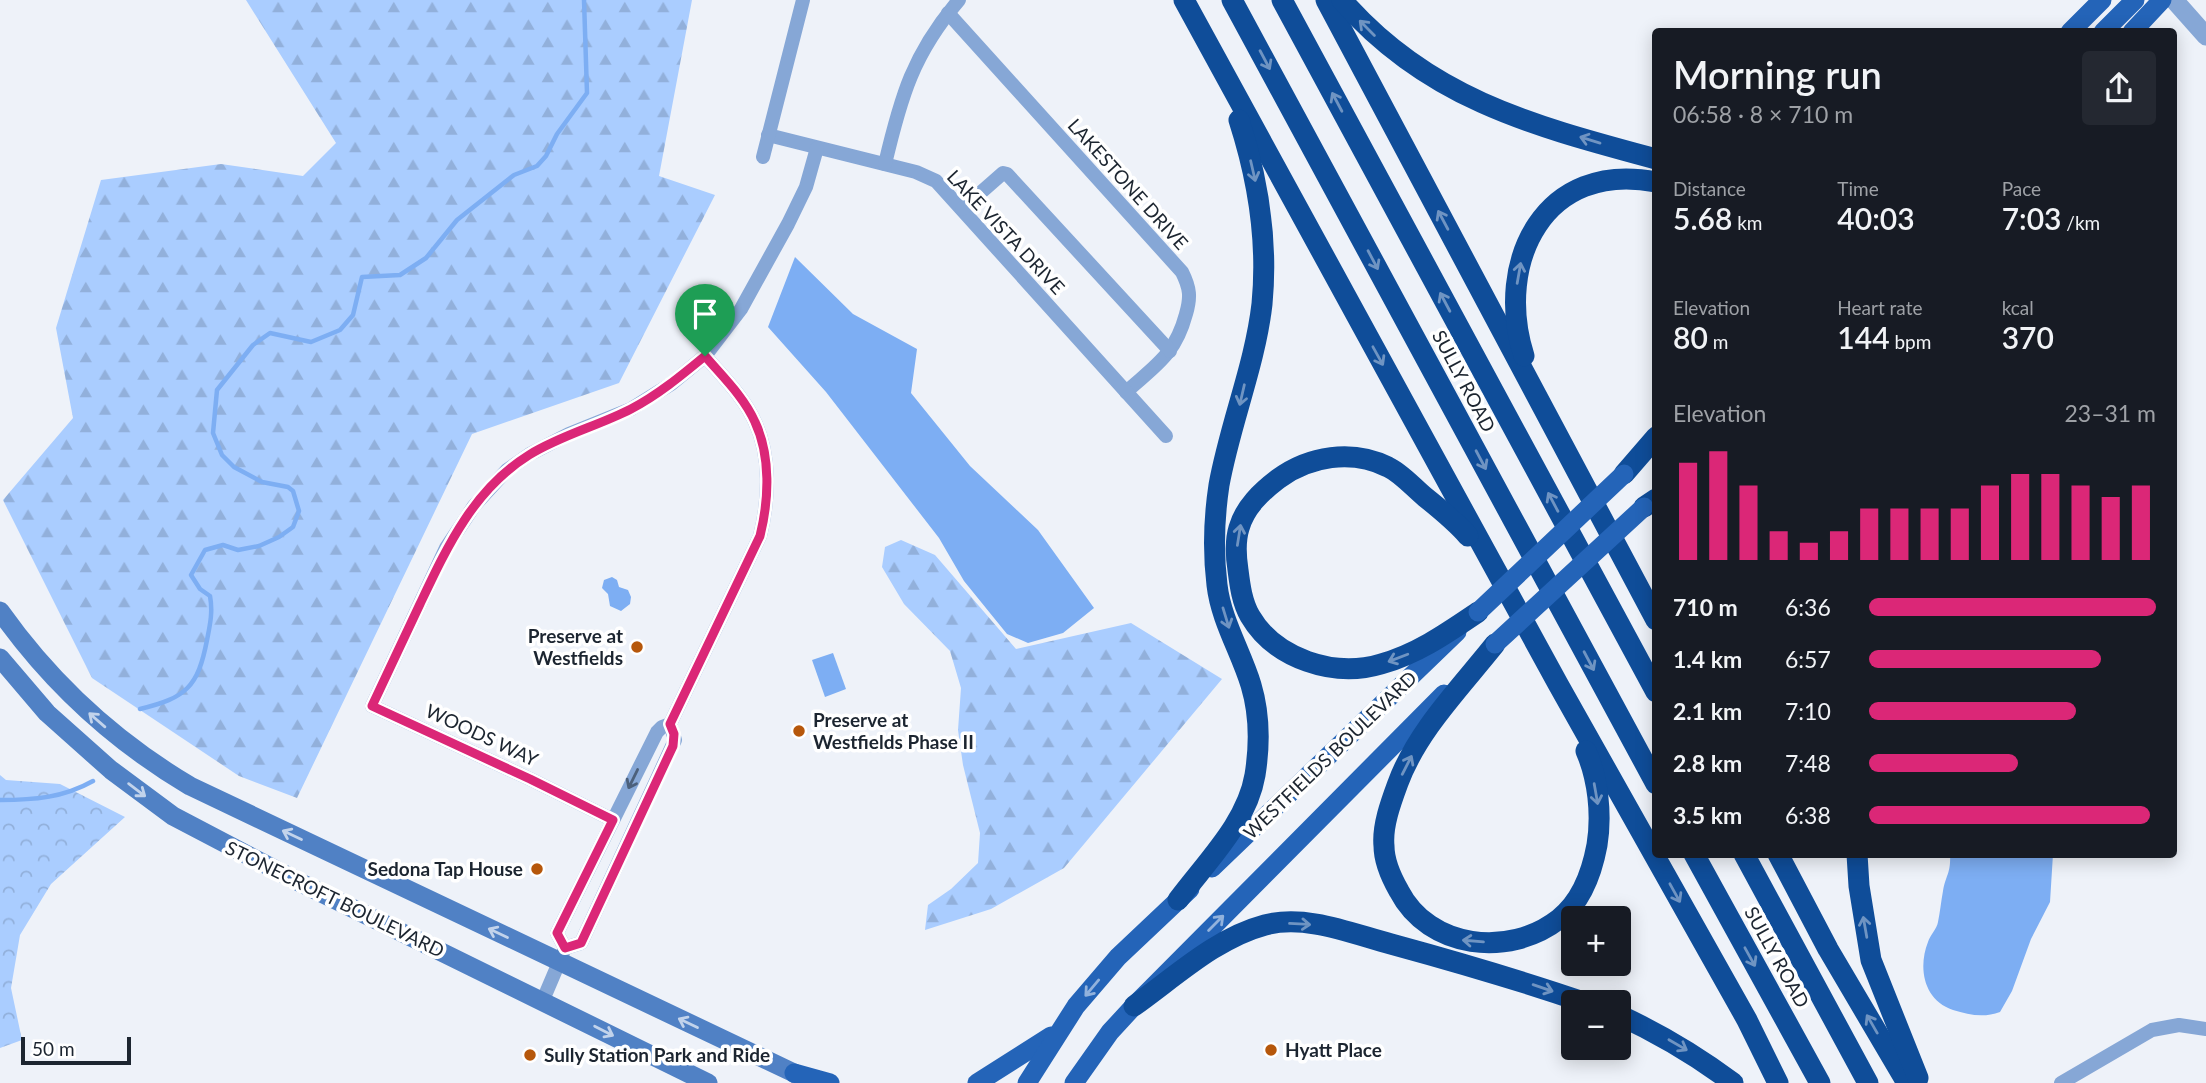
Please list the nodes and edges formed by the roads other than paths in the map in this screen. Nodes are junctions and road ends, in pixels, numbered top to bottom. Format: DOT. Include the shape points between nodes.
graph roads {
  1 [pos="803,0"];
  2 [pos="960,0"];
  3 [pos="1184,0"];
  4 [pos="1232,0"];
  5 [pos="1282,0"];
  6 [pos="1326,0"];
  7 [pos="1342,0"];
  8 [pos="2102,0"];
  9 [pos="2135,0"];
  10 [pos="2162,0"];
  11 [pos="2174,0"];
  12 [pos="948,13"];
  13 [pos="2074,28"];
  14 [pos="2107,28"];
  15 [pos="2136,28"];
  16 [pos="2206,36"];
  17 [pos="1216,60"];
  18 [pos="768,135"];
  19 [pos="817,148"];
  20 [pos="763,157"];
  21 [pos="1652,158"];
  22 [pos="885,164"];
  23 [pos="1652,181"];
  24 [pos="962,209"];
  25 [pos="1170,351"];
  26 [pos="705,356"];
  27 [pos="1126,392"];
  28 [pos="1544,410"];
  29 [pos="1166,436"];
  30 [pos="1652,442"];
  31 [pos="1652,450"];
  32 [pos="1624,474"];
  33 [pos="1652,500"];
  34 [pos="1608,530"];
  35 [pos="1493,566"];
  36 [pos="1652,583"];
  37 [pos="0,611"];
  38 [pos="1478,612"];
  39 [pos="1652,612"];
  40 [pos="1495,644"];
  41 [pos="0,658"];
  42 [pos="1558,684"];
  43 [pos="1652,685"];
  44 [pos="670,724"];
  45 [pos="1652,778"];
  46 [pos="613,820"];
  47 [pos="1652,851"];
  48 [pos="1656,858"];
  49 [pos="1696,858"];
  50 [pos="1746,858"];
  51 [pos="1780,858"];
  52 [pos="1857,858"];
  53 [pos="1178,900"];
  54 [pos="563,954"];
  55 [pos="1561,995"];
  56 [pos="543,1000"];
  57 [pos="1134,1006"];
  58 [pos="1631,1021"];
  59 [pos="1061,1029"];
  60 [pos="2206,1029"];
  61 [pos="801,1078"];
  62 [pos="2078,1079"];
  63 [pos="708,1083"];
  64 [pos="830,1083"];
  65 [pos="976,1083"];
  66 [pos="1027,1083"];
  67 [pos="1074,1083"];
  68 [pos="1733,1083"];
  69 [pos="1779,1083"];
  70 [pos="1820,1083"];
  71 [pos="1868,1083"];
  72 [pos="1907,1083"];
  73 [pos="1920,1083"];
  74 [pos="2061,1083"];
  1 -- 18 [label="street"];
  2 -- 12 [label="street"];
  3 -- 17 [label="highway"];
  4 -- 45 [label="highway, SULLY ROAD, one-way"];
  43 -- 5 [label="highway, SULLY ROAD, one-way"];
  28 -- 6 [label="highway, one-way"];
  21 -- 7 [label="highway, one-way" via="1477,102 1398,55"];
  8 -- 13 [label="main road"];
  9 -- 14 [label="main road"];
  10 -- 15 [label="main road"];
  11 -- 16 [label="street"];
  12 -- 22 [label="street" via="925,44 904,91"];
  12 -- 25 [label="street, LAKESTONE DRIVE" via="1182,272 1190,299 1180,338"];
  17 -- 35 [label="highway, one-way"];
  17 -- 53 [label="highway, one-way" via="1250,157 1263,247 1262,304 1220,484 1213,537 1217,588 1251,685 1260,732 1255,777 1243,813"];
  18 -- 19 [label="street, LAKE VISTA DRIVE"];
  18 -- 20 [label="street"];
  19 -- 22 [label="street, LAKE VISTA DRIVE"];
  19 -- 26 [label="street" via="803,194 771,256 741,309"];
  22 -- 24 [label="street, LAKE VISTA DRIVE" via="936,181"];
  28 -- 23 [label="highway, one-way" via="1516,321 1519,274 1530,238 1549,209 1579,187 1620,177"];
  24 -- 25 [label="street" via="1007,174"];
  24 -- 27 [label="street, LAKE VISTA DRIVE"];
  25 -- 27 [label="street, LAKESTONE DRIVE"];
  26 -- 44 [label="street" via="756,423 764,454 766,503 760,536"];
  26 -- 46 [label="street, WOODS WAY" via="631,409 530,454 487,490 446,548 372,706"];
  27 -- 29 [label="street, LAKE VISTA DRIVE"];
  28 -- 34 [label="highway"];
  30 -- 32 [label="highway"];
  31 -- 32 [label="main road, WESTFIELDS BOULEVARD"];
  32 -- 38 [label="main road, WESTFIELDS BOULEVARD, bridge"];
  33 -- 40 [label="main road, WESTFIELDS BOULEVARD, bridge"];
  34 -- 36 [label="highway"];
  34 -- 39 [label="highway"];
  38 -- 35 [label="highway, one-way" via="1426,647 1379,665 1342,669 1314,665 1287,653 1249,615 1236,557 1238,530 1245,510 1290,470 1323,457 1363,458 1389,467 1455,522"];
  35 -- 42 [label="highway"];
  54 -- 37 [label="main road, STONECROFT BOULEVARD, one-way" via="260,820 153,764 83,708 27,648"];
  38 -- 53 [label="main road, WESTFIELDS BOULEVARD"];
  42 -- 40 [label="highway, one-way" via="1589,759 1598,801 1593,868 1580,895 1561,918 1538,932 1504,943 1465,942 1430,928 1406,906 1390,874 1383,845 1388,813 1414,751"];
  57 -- 40 [label="main road, WESTFIELDS BOULEVARD, one-way"];
  41 -- 56 [label="main road, STONECROFT BOULEVARD, one-way" via="47,713 111,770 173,816"];
  42 -- 47 [label="highway, one-way"];
  44 -- 46 [label="street, one-way" via="657,732"];
  44 -- 54 [label="street" via="673,746 622,858 581,943"];
  46 -- 54 [label="street" via="557,933"];
  48 -- 69 [label="highway, one-way"];
  49 -- 70 [label="highway, SULLY ROAD, one-way"];
  50 -- 71 [label="highway, SULLY ROAD"];
  72 -- 51 [label="highway, one-way"];
  73 -- 52 [label="highway, one-way" via="1871,960"];
  53 -- 59 [label="main road, WESTFIELDS BOULEVARD, one-way" via="1118,957"];
  54 -- 56 [label="street"];
  61 -- 54 [label="main road, STONECROFT BOULEVARD, one-way"];
  57 -- 55 [label="highway, one-way" via="1215,947 1248,930 1278,923 1336,929"];
  56 -- 63 [label="main road, STONECROFT BOULEVARD, one-way"];
  57 -- 67 [label="main road, WESTFIELDS BOULEVARD"];
  58 -- 68 [label="highway, one-way" via="1698,1056"];
  59 -- 65 [label="main road"];
  59 -- 66 [label="main road, WESTFIELDS BOULEVARD"];
  60 -- 62 [label="street" via="2179,1024 2152,1030"];
  61 -- 64 [label="main road"];
  62 -- 74 [label="street"];
}
